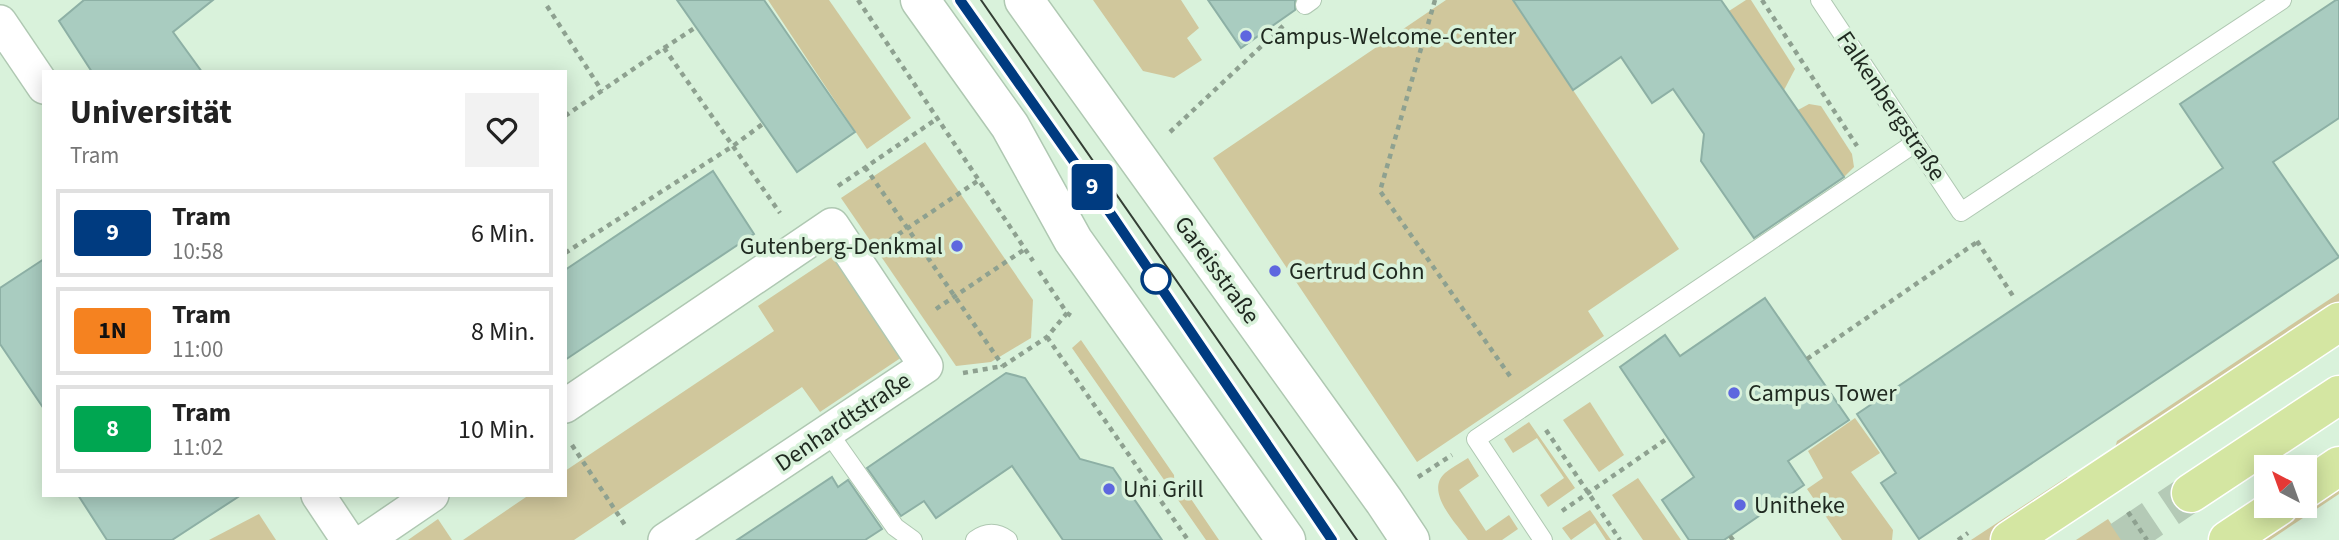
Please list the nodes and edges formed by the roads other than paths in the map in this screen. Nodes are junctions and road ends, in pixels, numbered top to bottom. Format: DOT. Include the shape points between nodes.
graph roads {
  1 [pos="920,0"];
  2 [pos="1024,0"];
  3 [pos="1820,0"];
  4 [pos="2282,0"];
  5 [pos="0,22"];
  6 [pos="42,85"];
  7 [pos="1915,143"];
  8 [pos="2339,322"];
  9 [pos="2339,395"];
  10 [pos="567,405"];
  11 [pos="828,432"];
  12 [pos="2339,466"];
  13 [pos="2317,481"];
  14 [pos="2191,494"];
  15 [pos="319,497"];
  16 [pos="429,497"];
  17 [pos="2261,518"];
  18 [pos="1539,534"];
  19 [pos="348,540"];
  20 [pos="366,540"];
  21 [pos="665,540"];
  22 [pos="913,540"];
  23 [pos="975,540"];
  24 [pos="1008,540"];
  25 [pos="1286,540"];
  26 [pos="1410,540"];
  27 [pos="2010,540"];
  28 [pos="2228,540"];
  1 -- 25 [label="main road" via="1010,126 1073,240"];
  2 -- 26 [label="main road, Gareisstraße"];
  3 -- 7 [label="lane, Falkenbergstraße"];
  4 -- 7 [label="lane, Falkenbergstraße" via="1961,212"];
  5 -- 6 [label="street"];
  7 -- 18 [label="lane" via="1476,439"];
  8 -- 27 [label="main road"];
  9 -- 14 [label="main road"];
  10 -- 11 [label="street, Denhardtstraße" via="832,225 926,366"];
  11 -- 21 [label="street, Denhardtstraße"];
  11 -- 22 [label="lane" via="895,527"];
  12 -- 13 [label="main road"];
  15 -- 19 [label="street"];
  16 -- 20 [label="street"];
  17 -- 28 [label="main road"];
  23 -- 24 [label="lane" via="996,533"];
}
